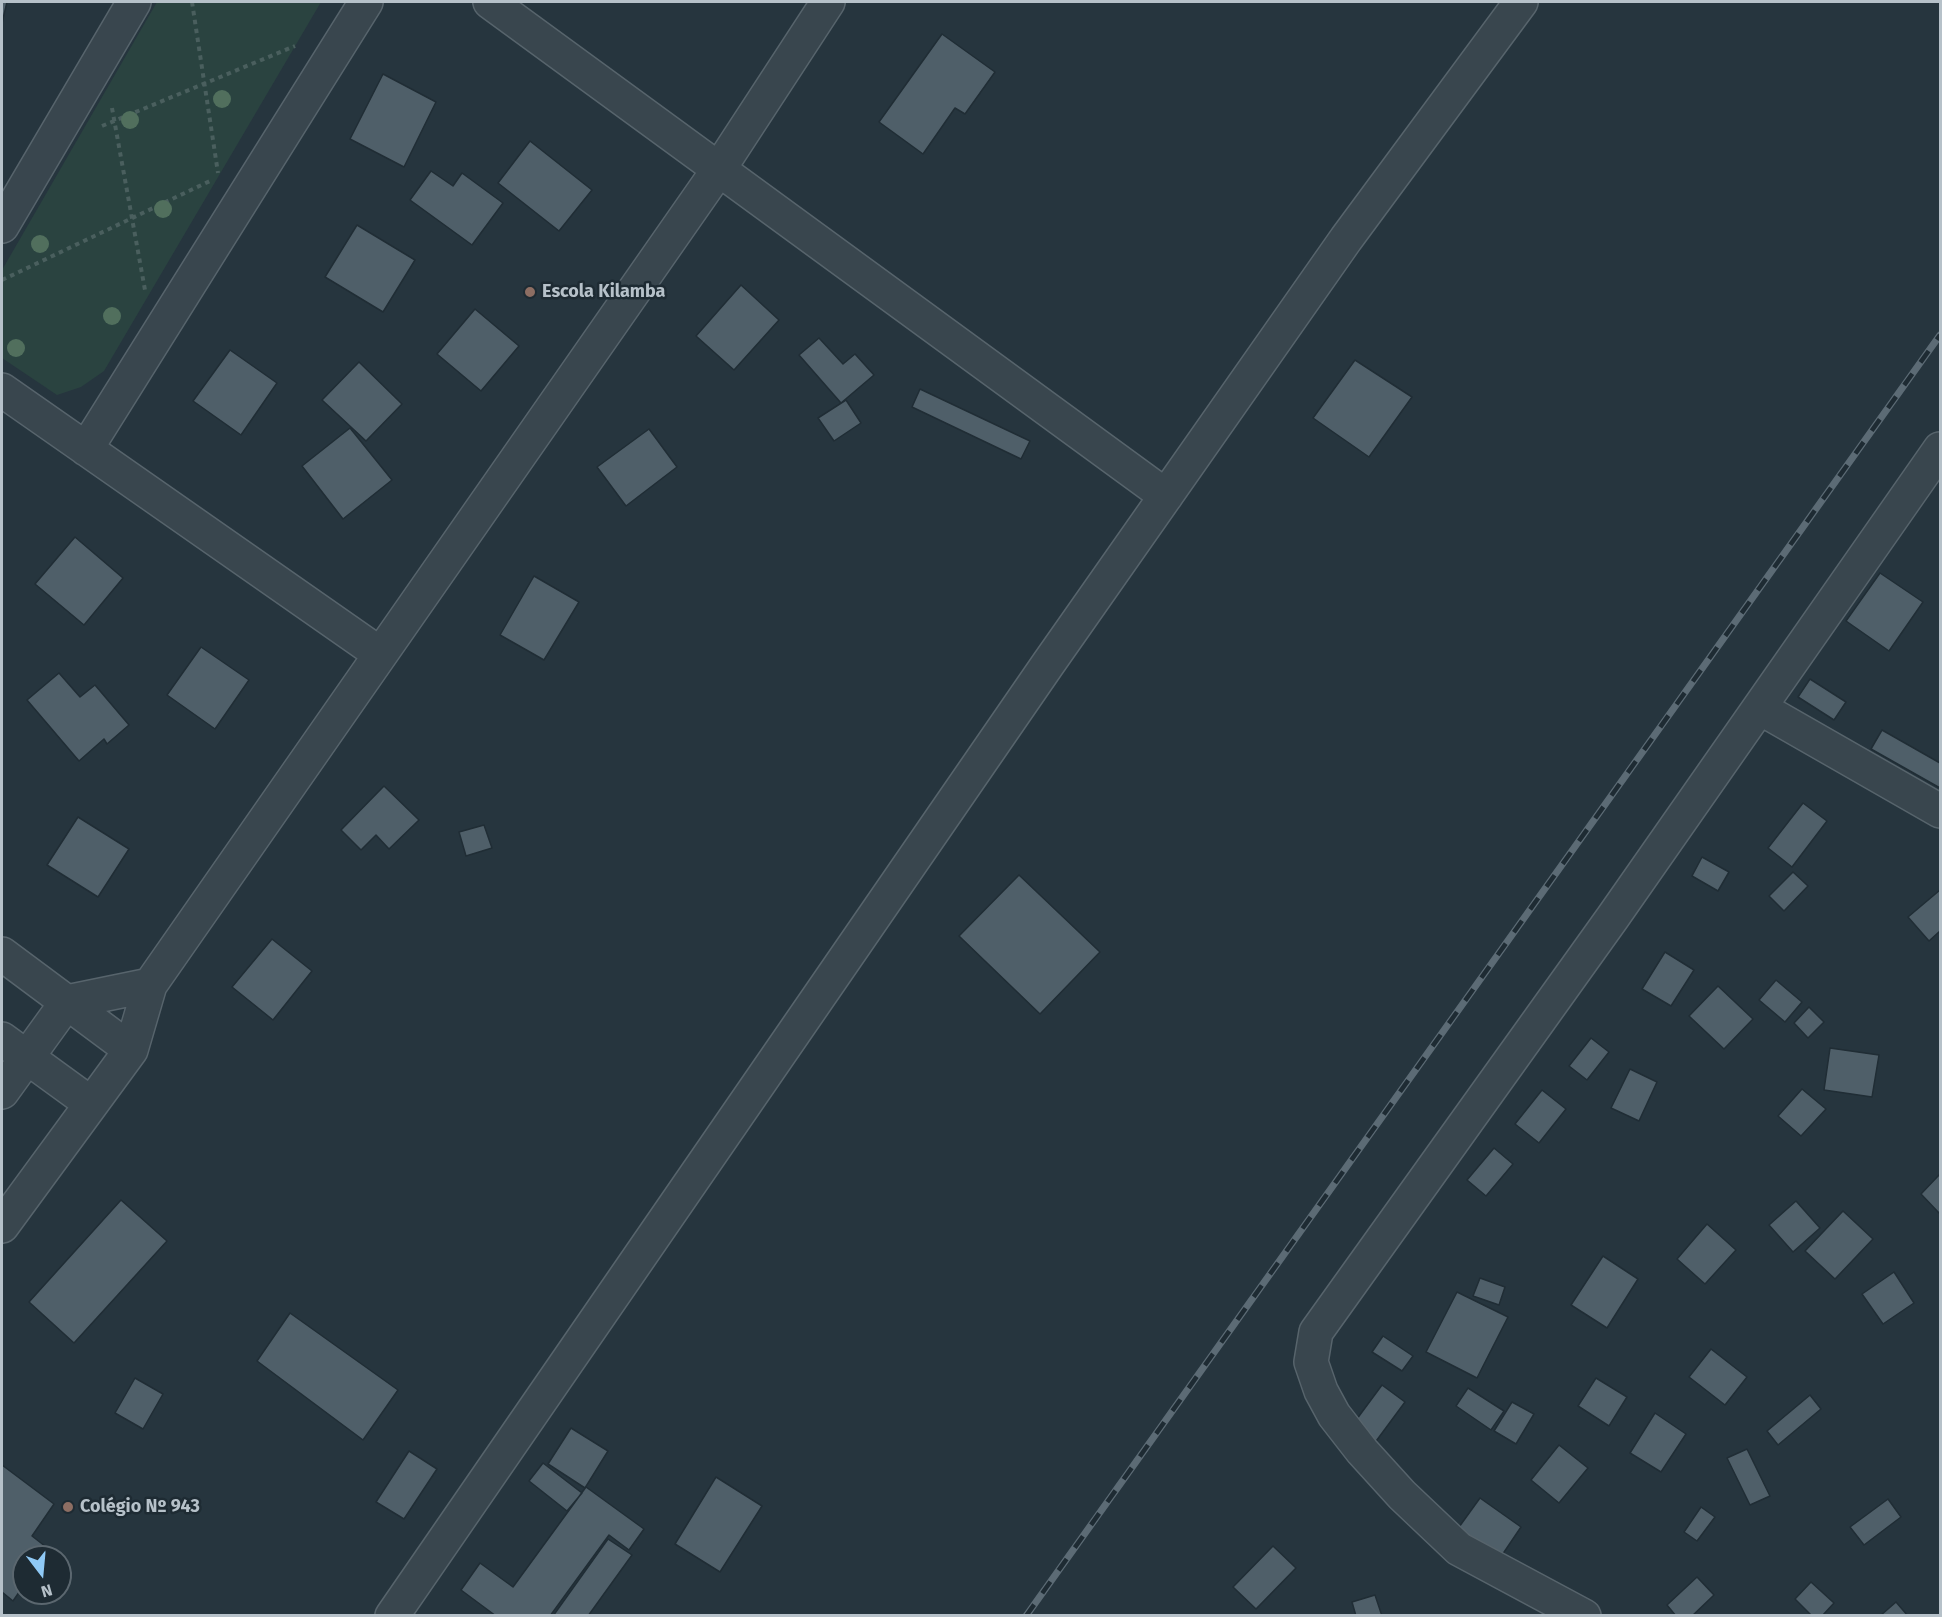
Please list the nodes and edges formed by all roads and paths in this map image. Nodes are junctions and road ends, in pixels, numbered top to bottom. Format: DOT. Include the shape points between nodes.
graph roads {
  1 [pos="134,2"];
  2 [pos="192,2"];
  3 [pos="366,2"];
  4 [pos="490,2"];
  5 [pos="828,2"];
  6 [pos="1521,2"];
  7 [pos="295,46"];
  8 [pos="204,84"];
  9 [pos="110,98"];
  10 [pos="115,121"];
  11 [pos="98,128"];
  12 [pos="718,169"];
  13 [pos="132,218"];
  14 [pos="2,226"];
  15 [pos="2,280"];
  16 [pos="146,299"];
  17 [pos="2,390"];
  18 [pos="86,449"];
  19 [pos="1941,449"];
  20 [pos="1166,496"];
  21 [pos="380,654"];
  22 [pos="1760,708"];
  23 [pos="1941,811"];
  24 [pos="2,954"];
  25 [pos="150,985"];
  26 [pos="67,1002"];
  27 [pos="14,1048"];
  28 [pos="131,1050"];
  29 [pos="2,1092"];
  30 [pos="90,1104"];
  31 [pos="2,1226"];
  32 [pos="393,1616"];
  33 [pos="1584,1616"];
  1 -- 14 [label="street"];
  2 -- 8 [label="path"];
  3 -- 18 [label="street"];
  4 -- 12 [label="street"];
  5 -- 12 [label="street"];
  6 -- 20 [label="street" via="1346,239"];
  7 -- 8 [label="path"];
  8 -- 10 [label="path"];
  8 -- 13 [label="path" via="218,177"];
  9 -- 10 [label="path"];
  10 -- 11 [label="path"];
  10 -- 13 [label="path"];
  12 -- 20 [label="street"];
  12 -- 21 [label="street"];
  13 -- 15 [label="path"];
  13 -- 16 [label="path"];
  17 -- 18 [label="street"];
  18 -- 21 [label="street"];
  19 -- 22 [label="street"];
  20 -- 32 [label="street"];
  21 -- 25 [label="street"];
  22 -- 23 [label="street"];
  22 -- 33 [label="street" via="1316,1332 1311,1362 1334,1415 1402,1495 1459,1549"];
  24 -- 26 [label="street"];
  25 -- 26 [label="street"];
  25 -- 28 [label="street"];
  26 -- 27 [label="street"];
  26 -- 28 [label="street"];
  27 -- 29 [label="street"];
  27 -- 30 [label="street"];
  28 -- 30 [label="street"];
  30 -- 31 [label="street"];
}
